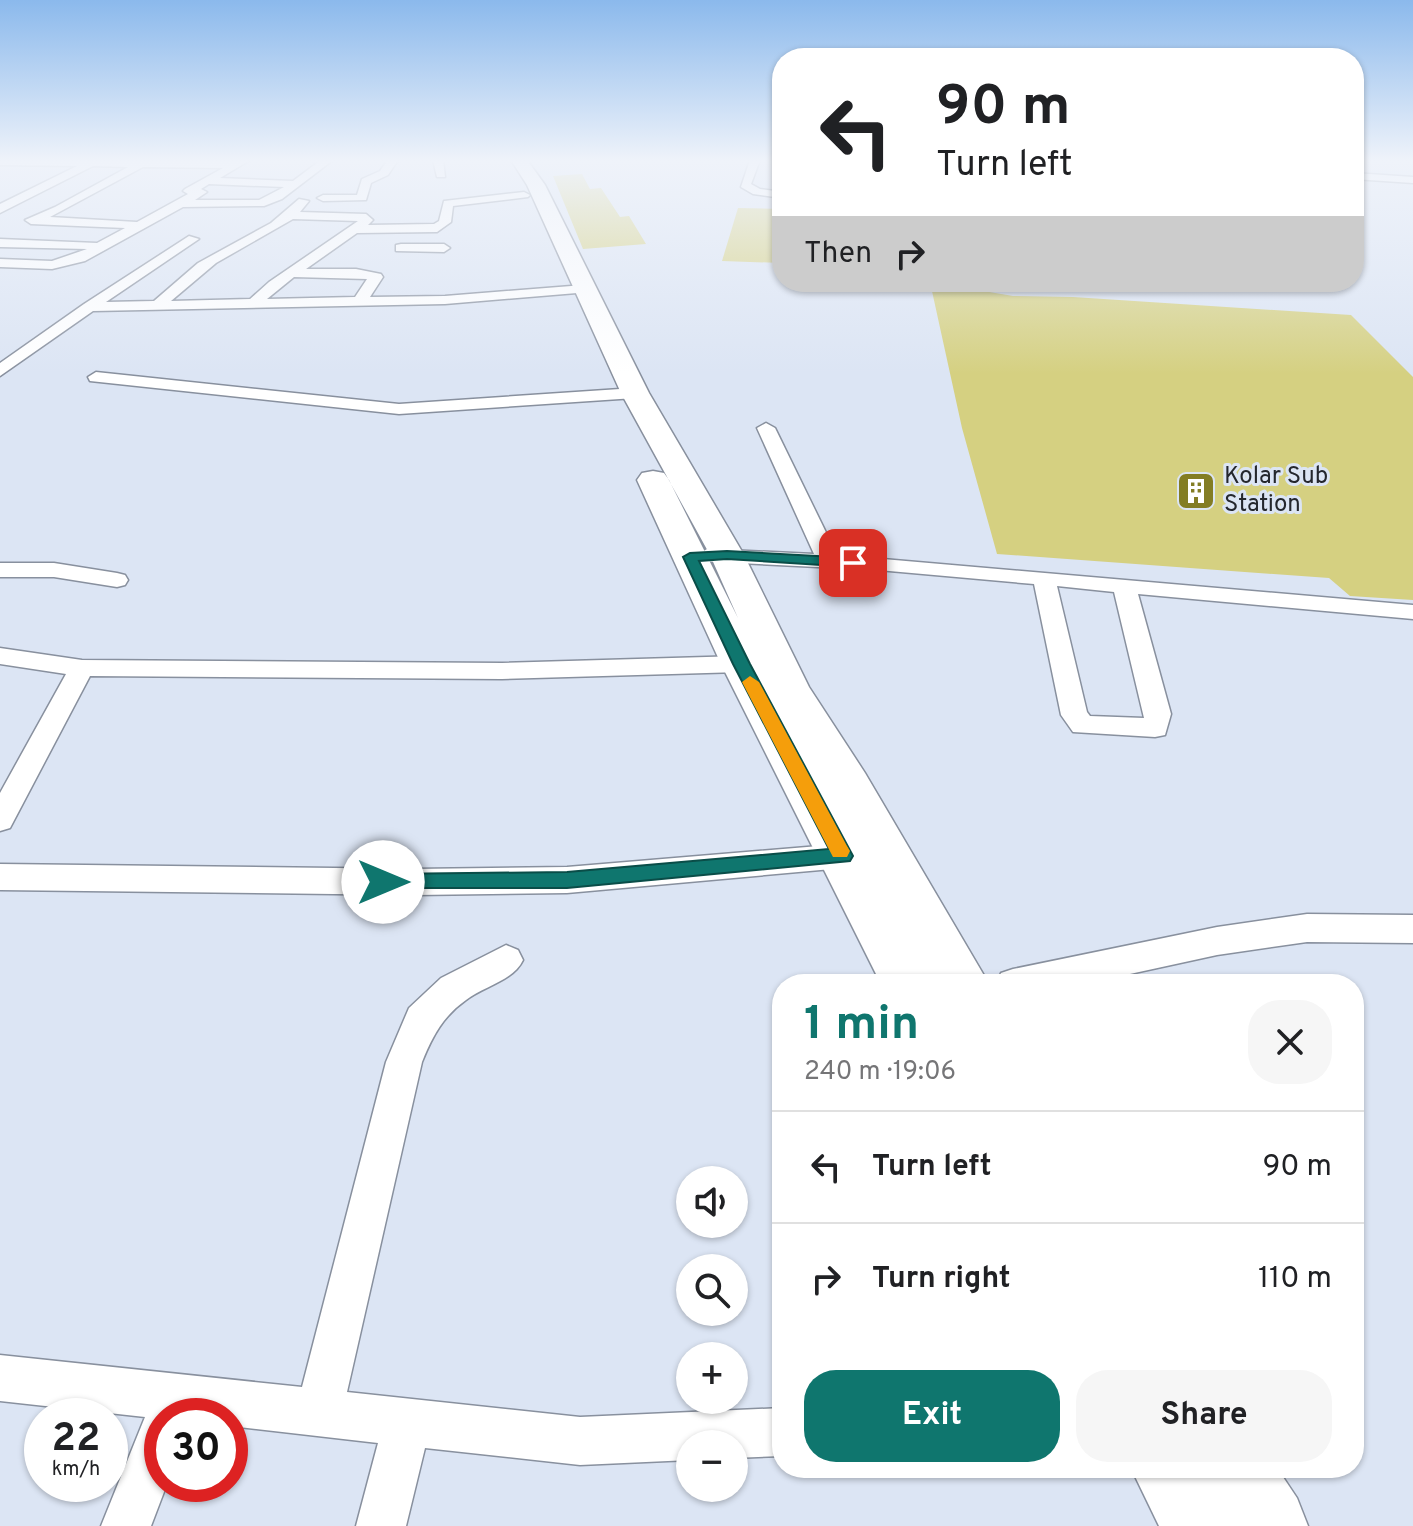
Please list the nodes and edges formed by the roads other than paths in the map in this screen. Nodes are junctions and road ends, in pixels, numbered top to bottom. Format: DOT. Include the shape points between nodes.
graph roads {
  1 [pos="129,231"];
  2 [pos="264,231"];
  3 [pos="351,231"];
  4 [pos="553,231"];
  5 [pos="193,239"];
  6 [pos="0,243"];
  7 [pos="101,245"];
  8 [pos="384,248"];
  9 [pos="444,248"];
  10 [pos="324,249"];
  11 [pos="354,249"];
  12 [pos="0,263"];
  13 [pos="292,273"];
  14 [pos="574,289"];
  15 [pos="359,302"];
  16 [pos="253,305"];
  17 [pos="89,307"];
  18 [pos="157,307"];
  19 [pos="0,371"];
  20 [pos="96,377"];
  21 [pos="624,394"];
  22 [pos="766,428"];
  23 [pos="727,555"];
  24 [pos="690,557"];
  25 [pos="829,562"];
  26 [pos="0,570"];
  27 [pos="1044,579"];
  28 [pos="117,580"];
  29 [pos="1124,585"];
  30 [pos="1413,612"];
  31 [pos="0,656"];
  32 [pos="741,664"];
  33 [pos="82,668"];
  34 [pos="0,820"];
  35 [pos="843,856"];
  36 [pos="0,877"];
  37 [pos="1413,929"];
  38 [pos="506,960"];
  39 [pos="904,974"];
  40 [pos="956,974"];
  41 [pos="1060,974"];
  42 [pos="0,1378"];
  43 [pos="144,1410"];
  44 [pos="319,1412"];
  45 [pos="248,1413"];
  46 [pos="407,1422"];
  47 [pos="772,1432"];
  48 [pos="1175,1478"];
  49 [pos="1239,1478"];
  50 [pos="144,1480"];
  51 [pos="126,1526"];
  52 [pos="381,1526"];
  53 [pos="1202,1526"];
  54 [pos="1269,1526"];
  1 -- 7 [label="street"];
  2 -- 18 [label="street" via="198,269"];
  3 -- 10 [label="street"];
  4 -- 14 [label="main road"];
  5 -- 17 [label="street"];
  6 -- 7 [label="street"];
  7 -- 12 [label="street" via="80,258 52,265"];
  8 -- 9 [label="street"];
  10 -- 11 [label="street"];
  10 -- 13 [label="street"];
  13 -- 15 [label="street" via="376,277"];
  13 -- 16 [label="street"];
  14 -- 15 [label="street"];
  14 -- 21 [label="main road"];
  15 -- 16 [label="street"];
  16 -- 18 [label="street"];
  17 -- 18 [label="street"];
  17 -- 19 [label="street"];
  20 -- 21 [label="street" via="399,409"];
  21 -- 23 [label="main road"];
  21 -- 24 [label="main road"];
  22 -- 25 [label="street"];
  23 -- 24 [label="street"];
  23 -- 25 [label="street"];
  23 -- 40 [label="main road" via="789,688"];
  24 -- 32 [label="main road"];
  25 -- 27 [label="street"];
  26 -- 28 [label="street" via="54,570"];
  27 -- 29 [label="street"];
  27 -- 29 [label="street" via="1074,715 1083,725 1155,728 1158,714"];
  29 -- 30 [label="street"];
  31 -- 33 [label="street"];
  32 -- 33 [label="street" via="502,671"];
  32 -- 35 [label="main road"];
  33 -- 34 [label="street"];
  35 -- 36 [label="street" via="567,880"];
  35 -- 39 [label="main road"];
  37 -- 41 [label="street" via="1307,928"];
  38 -- 44 [label="street" via="453,989 422,1019 404,1062"];
  42 -- 43 [label="street"];
  44 -- 45 [label="street"];
  44 -- 46 [label="street"];
  46 -- 47 [label="street" via="580,1441"];
  46 -- 52 [label="street"];
  48 -- 53 [label="main road"];
  49 -- 54 [label="main road"];
  50 -- 51 [label="street"];
}
